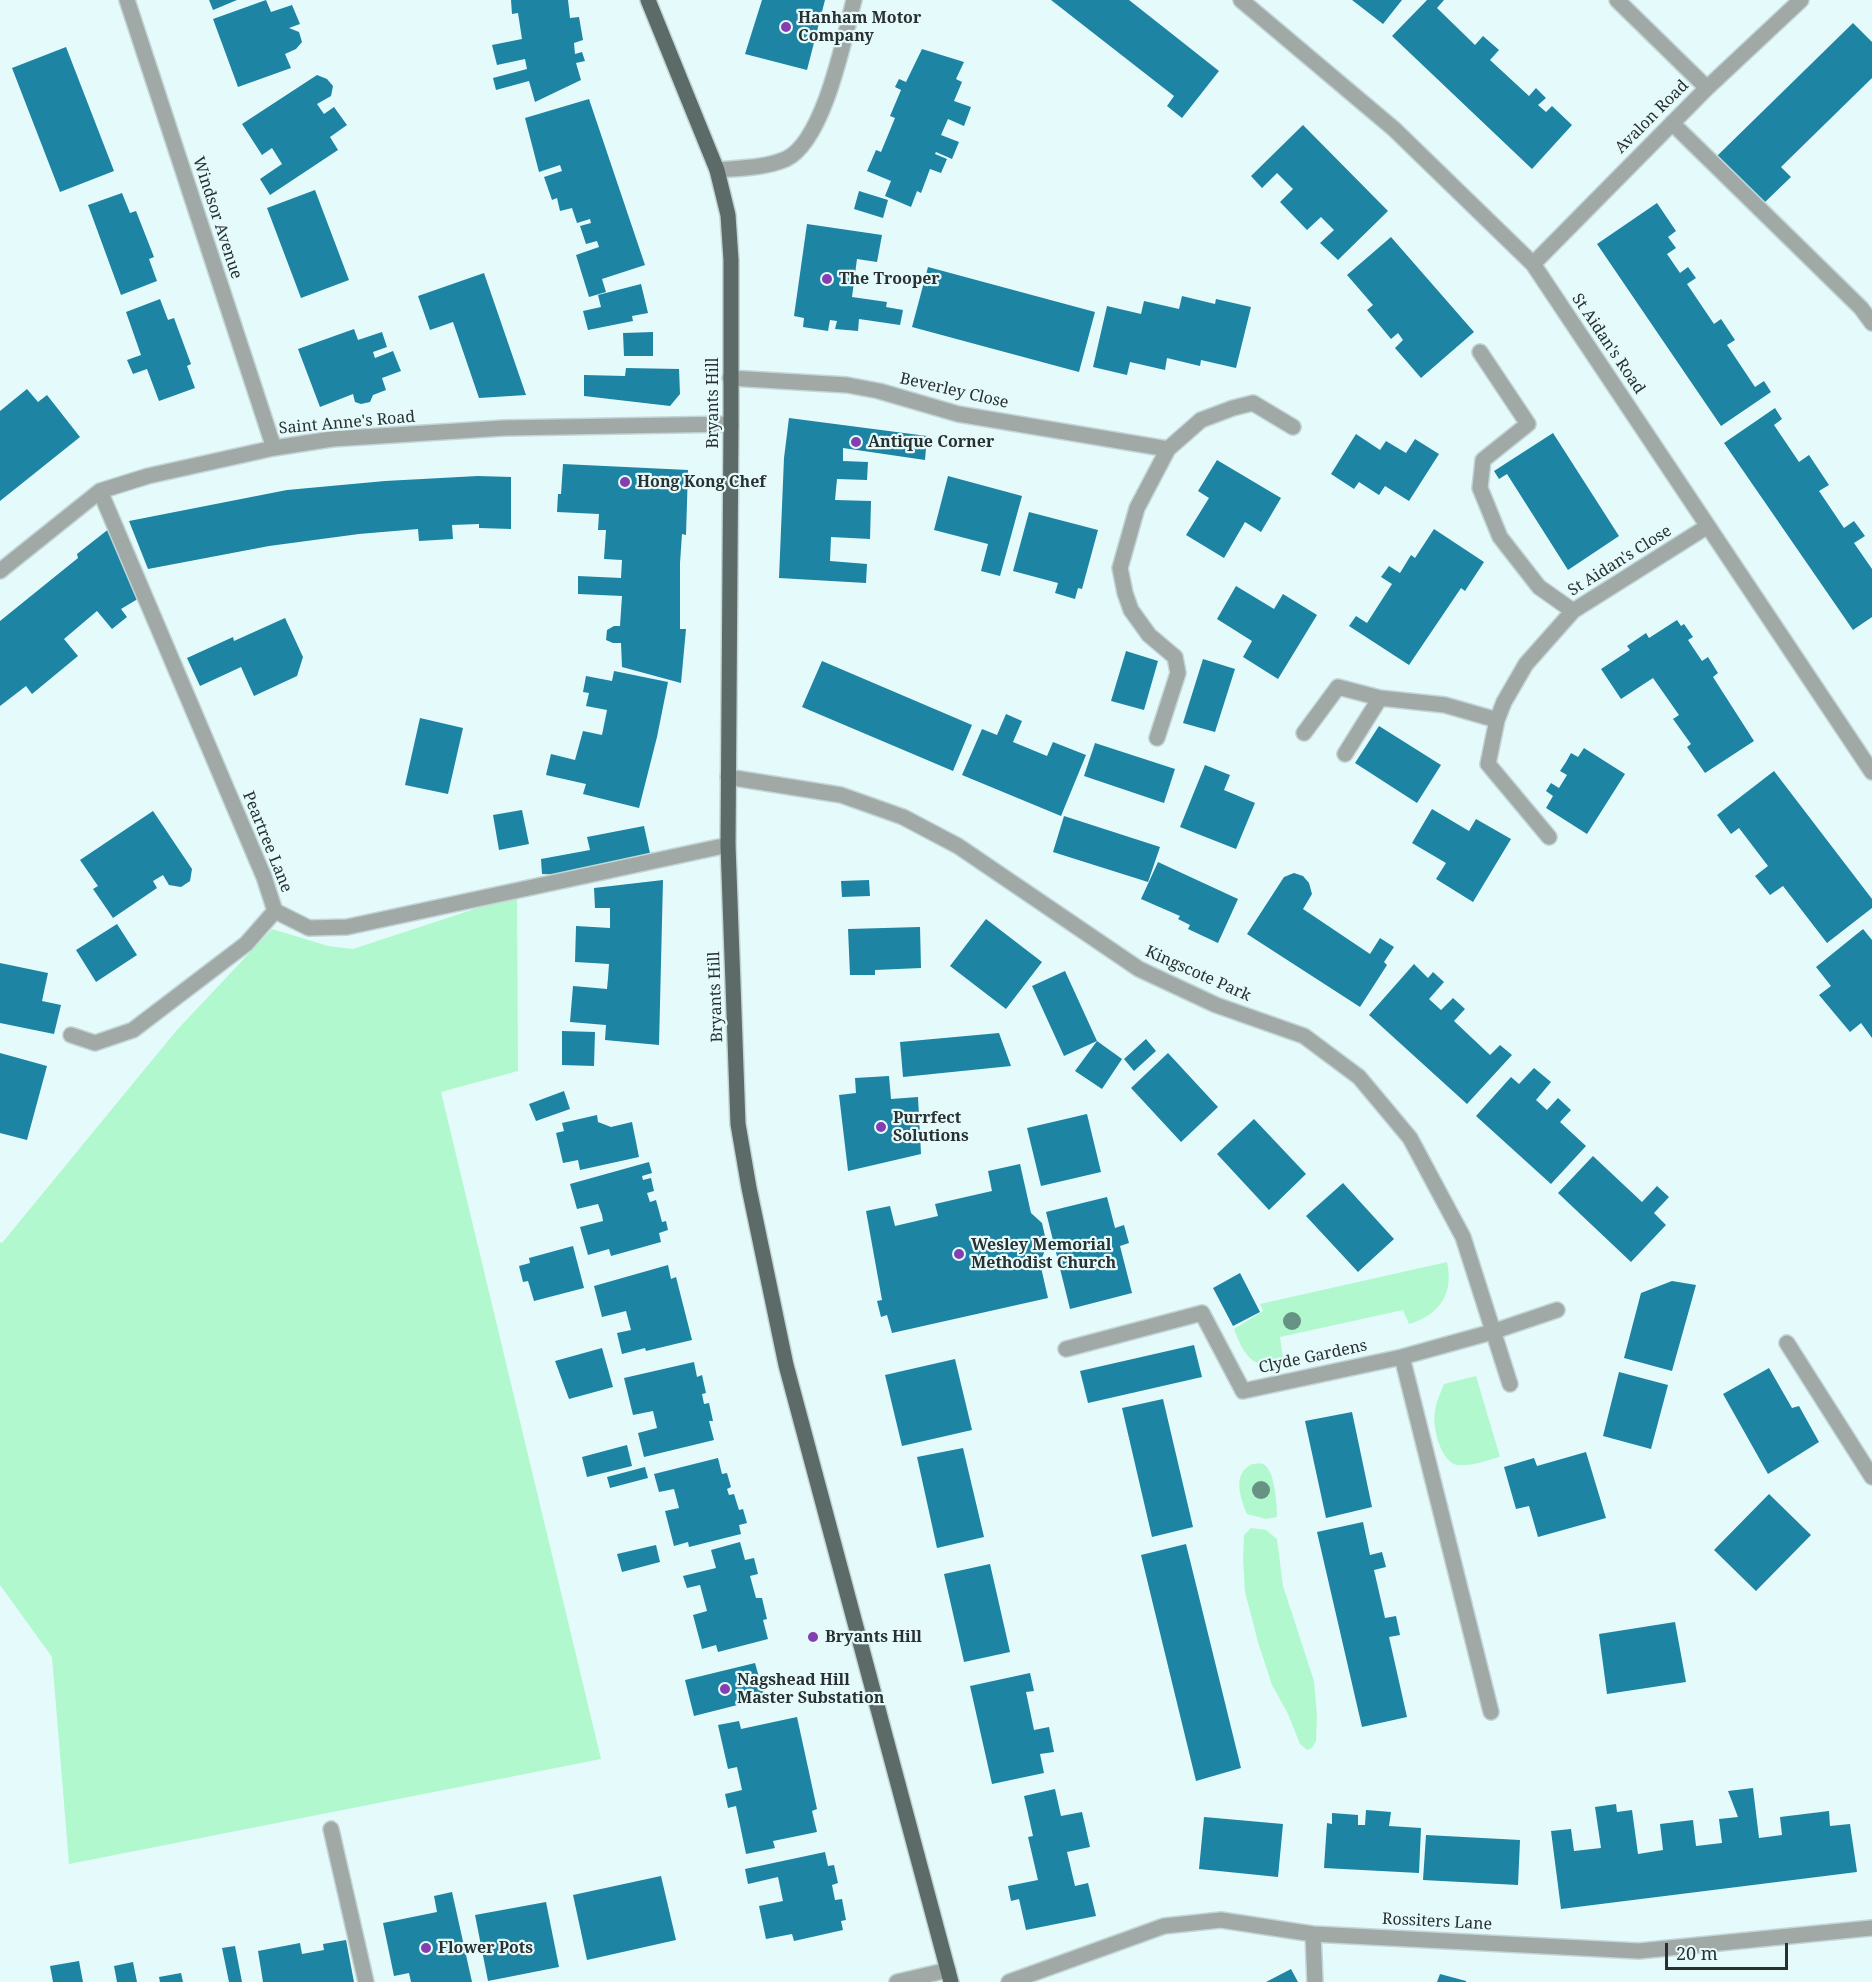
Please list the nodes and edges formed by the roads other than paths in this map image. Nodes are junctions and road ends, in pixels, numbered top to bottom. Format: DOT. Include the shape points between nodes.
graph roads {
  1 [pos="127,0"];
  2 [pos="648,0"];
  3 [pos="854,0"];
  4 [pos="1241,0"];
  5 [pos="1617,0"];
  6 [pos="1800,0"];
  7 [pos="1707,88"];
  8 [pos="1672,123"];
  9 [pos="717,171"];
  10 [pos="1533,264"];
  11 [pos="1867,303"];
  12 [pos="1872,323"];
  13 [pos="1480,352"];
  14 [pos="730,378"];
  15 [pos="731,424"];
  16 [pos="1293,427"];
  17 [pos="274,448"];
  18 [pos="1168,450"];
  19 [pos="100,491"];
  20 [pos="1708,526"];
  21 [pos="0,571"];
  22 [pos="1573,611"];
  23 [pos="1380,698"];
  24 [pos="1497,720"];
  25 [pos="1304,733"];
  26 [pos="1157,738"];
  27 [pos="1345,754"];
  28 [pos="1872,772"];
  29 [pos="728,777"];
  30 [pos="1549,837"];
  31 [pos="728,845"];
  32 [pos="275,911"];
  33 [pos="71,1035"];
  34 [pos="1557,1310"];
  35 [pos="1492,1332"];
  36 [pos="1787,1342"];
  37 [pos="1066,1349"];
  38 [pos="1402,1357"];
  39 [pos="1510,1384"];
  40 [pos="1872,1478"];
  41 [pos="1491,1712"];
  42 [pos="331,1829"];
  43 [pos="1872,1928"];
  44 [pos="1313,1934"];
  45 [pos="949,1976"];
  46 [pos="366,1982"];
  47 [pos="897,1982"];
  48 [pos="1009,1982"];
  49 [pos="1315,1982"];
  1 -- 17 [label="street, Windsor Avenue"];
  2 -- 9 [label="main road, Bryants Hill"];
  3 -- 9 [label="street" via="822,113 802,146 788,158 770,164"];
  4 -- 10 [label="street, St Aidan's Road" via="1394,129"];
  5 -- 7 [label="street"];
  6 -- 7 [label="street, Avalon Road"];
  7 -- 8 [label="street, Avalon Road"];
  8 -- 10 [label="street, Avalon Road"];
  8 -- 11 [label="street"];
  9 -- 14 [label="main road, Bryants Hill" via="728,215 731,260"];
  10 -- 20 [label="street, St Aidan's Road"];
  11 -- 12 [label="street"];
  13 -- 22 [label="street" via="1528,424 1483,460 1480,488 1500,537 1539,587"];
  14 -- 15 [label="main road, Bryants Hill"];
  14 -- 18 [label="street, Beverley Close" via="847,385 958,414"];
  15 -- 17 [label="street, Saint Anne's Road" via="504,428 332,439"];
  15 -- 29 [label="main road, Bryants Hill"];
  16 -- 18 [label="street" via="1253,403 1201,420"];
  17 -- 19 [label="street, Saint Anne's Road" via="148,476"];
  18 -- 26 [label="street" via="1137,508 1120,568 1131,610 1149,635 1175,657 1178,674"];
  19 -- 21 [label="street, Saint Anne's Road"];
  19 -- 32 [label="street, Peartree Lane"];
  20 -- 22 [label="street, St Aidan's Close"];
  20 -- 28 [label="street, St Aidan's Road"];
  22 -- 24 [label="street, St Aidan's Close" via="1526,664"];
  23 -- 24 [label="street" via="1445,705"];
  23 -- 25 [label="street" via="1338,687"];
  23 -- 27 [label="street"];
  24 -- 30 [label="street, St Aidan's Close" via="1488,764"];
  29 -- 31 [label="main road, Bryants Hill"];
  29 -- 35 [label="street, Kingscote Park" via="841,795 903,817 958,846 1139,969 1216,1005 1304,1036 1359,1077 1410,1138 1463,1237"];
  31 -- 32 [label="street, Peartree Lane" via="346,927 309,928"];
  31 -- 45 [label="main road, Bryants Hill" via="738,1124 749,1188 786,1365"];
  32 -- 33 [label="street" via="246,944 133,1030 95,1043"];
  34 -- 35 [label="street"];
  35 -- 38 [label="street, Clyde Gardens"];
  35 -- 39 [label="street, Kingscote Park"];
  36 -- 40 [label="street"];
  37 -- 38 [label="street, Clyde Gardens" via="1202,1313 1243,1391"];
  38 -- 41 [label="street"];
  42 -- 46 [label="street"];
  43 -- 44 [label="street, Rossiters Lane" via="1639,1951"];
  44 -- 48 [label="street, Rossiters Lane" via="1221,1920 1164,1926"];
  44 -- 49 [label="street"];
  45 -- 47 [label="street"];
}
